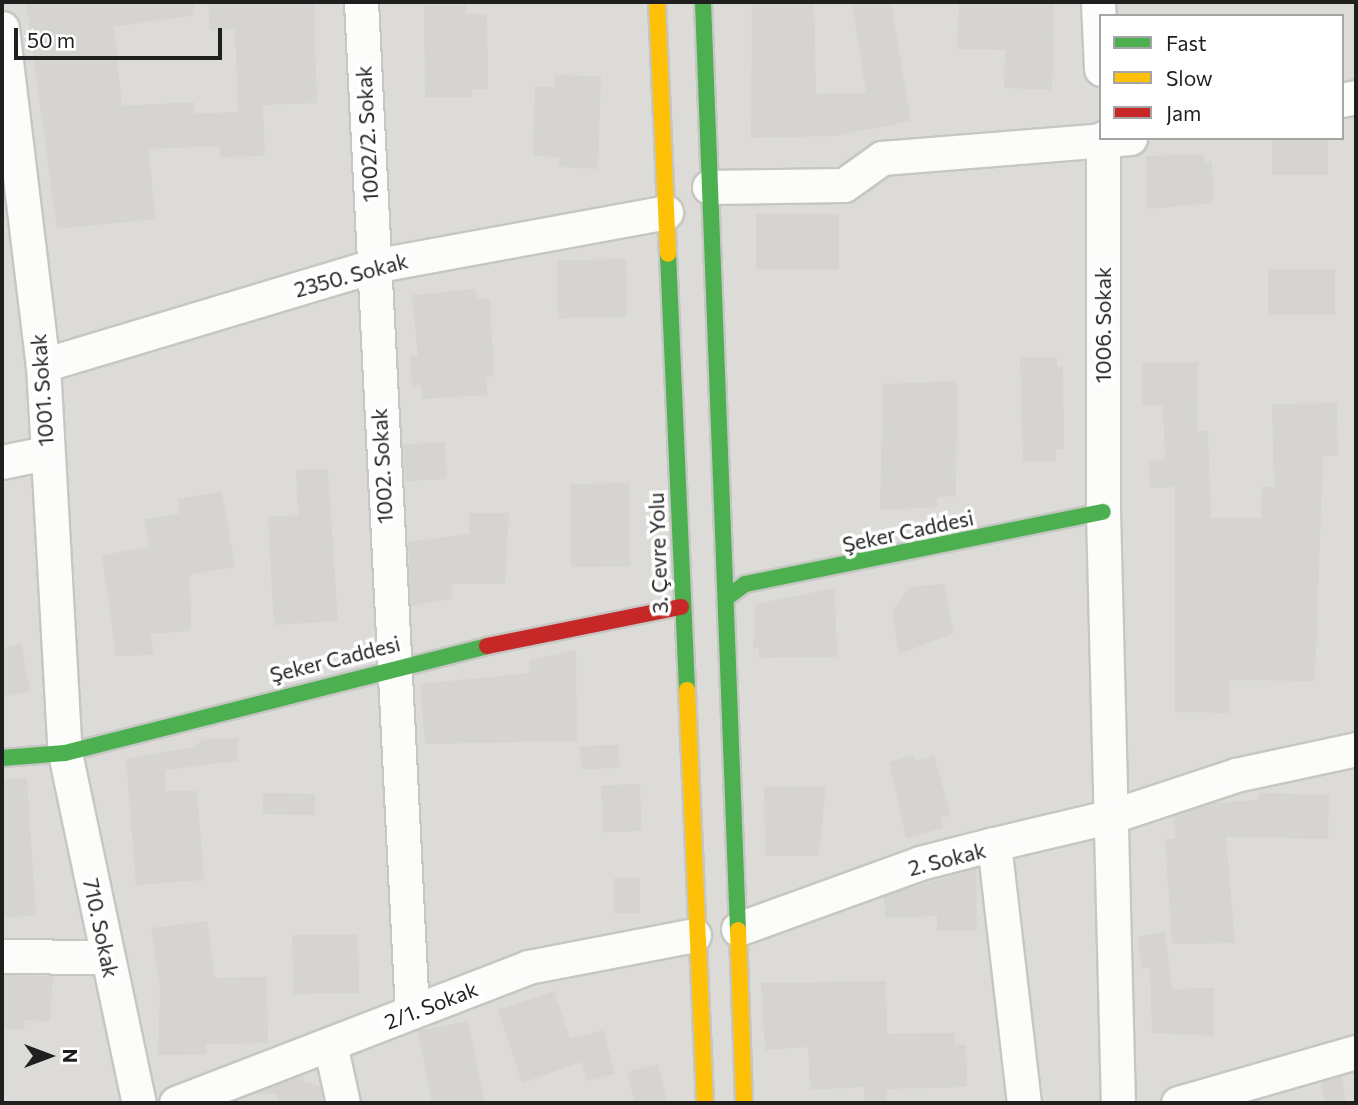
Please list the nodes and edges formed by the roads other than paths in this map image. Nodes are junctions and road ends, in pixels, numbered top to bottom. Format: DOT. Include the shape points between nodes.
graph roads {
  1 [pos="361,2"];
  2 [pos="657,2"];
  3 [pos="703,2"];
  4 [pos="1098,2"];
  5 [pos="1099,24"];
  6 [pos="2,28"];
  7 [pos="1112,140"];
  8 [pos="12,185"];
  9 [pos="709,187"];
  10 [pos="666,212"];
  11 [pos="373,266"];
  12 [pos="43,365"];
  13 [pos="46,453"];
  14 [pos="2,462"];
  15 [pos="1103,512"];
  16 [pos="726,598"];
  17 [pos="681,607"];
  18 [pos="392,665"];
  19 [pos="1356,749"];
  20 [pos="65,753"];
  21 [pos="2,758"];
  22 [pos="1112,816"];
  23 [pos="994,844"];
  24 [pos="738,929"];
  25 [pos="694,935"];
  26 [pos="2,956"];
  27 [pos="106,957"];
  28 [pos="412,1013"];
  29 [pos="330,1044"];
  30 [pos="1356,1052"];
  31 [pos="139,1103"];
  32 [pos="176,1103"];
  33 [pos="343,1103"];
  34 [pos="705,1103"];
  35 [pos="744,1103"];
  36 [pos="1024,1103"];
  37 [pos="1118,1103"];
  38 [pos="1178,1103"];
  1 -- 11 [label="street, 1002/2. Sokak"];
  2 -- 10 [label="main road, 3. Çevre Yolu"];
  3 -- 9 [label="main road"];
  4 -- 5 [label="street"];
  6 -- 8 [label="street, 1001. Sokak"];
  7 -- 9 [label="street" via="883,158 844,185"];
  7 -- 15 [label="street, 1006. Sokak"];
  8 -- 12 [label="street, 1001. Sokak"];
  9 -- 16 [label="main road"];
  10 -- 11 [label="street, 2350. Sokak"];
  10 -- 17 [label="main road, 3. Çevre Yolu"];
  11 -- 12 [label="street, 2350. Sokak"];
  11 -- 18 [label="street, 1002. Sokak"];
  12 -- 13 [label="street, 1001. Sokak"];
  13 -- 14 [label="street"];
  13 -- 20 [label="street, 1001. Sokak"];
  15 -- 16 [label="main road, Şeker Caddesi" via="745,584"];
  15 -- 22 [label="street, 1006. Sokak"];
  16 -- 24 [label="main road"];
  17 -- 18 [label="main road, Şeker Caddesi"];
  17 -- 25 [label="main road, 3. Çevre Yolu"];
  18 -- 20 [label="main road, Şeker Caddesi"];
  18 -- 28 [label="street, 1002. Sokak"];
  19 -- 22 [label="street" via="1236,775"];
  20 -- 21 [label="main road, Şeker Caddesi"];
  20 -- 27 [label="street, 710. Sokak"];
  22 -- 23 [label="street"];
  22 -- 37 [label="street, 1006. Sokak"];
  23 -- 24 [label="street, 2. Sokak" via="920,863"];
  23 -- 36 [label="street, 2. Sokak"];
  24 -- 35 [label="main road"];
  25 -- 28 [label="street, 2/1. Sokak" via="528,967"];
  25 -- 34 [label="main road, 3. Çevre Yolu"];
  26 -- 27 [label="street"];
  27 -- 31 [label="street, 710. Sokak"];
  28 -- 29 [label="street, 2/1. Sokak"];
  29 -- 32 [label="street, 2/1. Sokak"];
  29 -- 33 [label="street"];
  30 -- 38 [label="street"];
}
